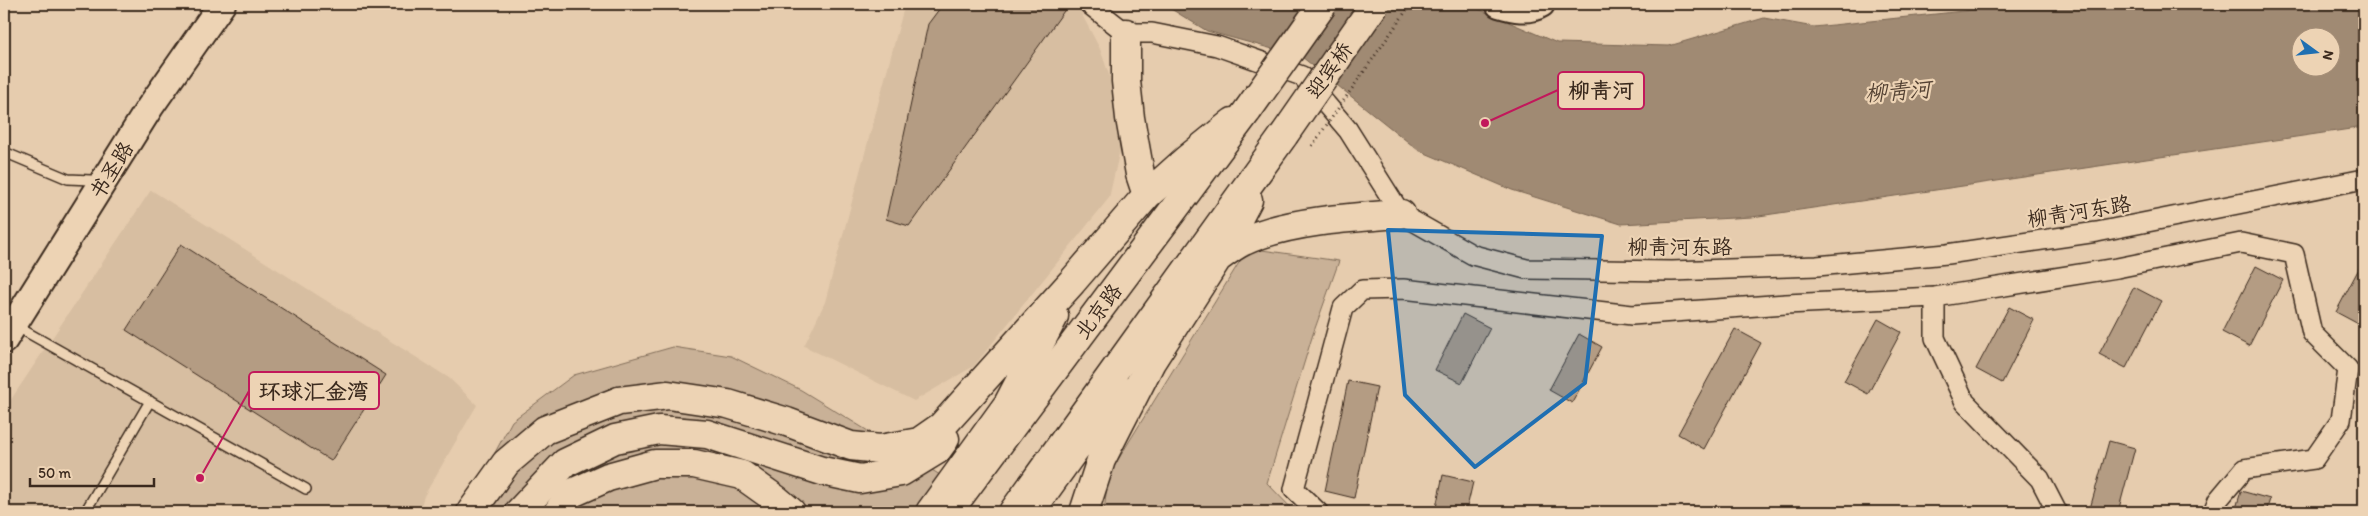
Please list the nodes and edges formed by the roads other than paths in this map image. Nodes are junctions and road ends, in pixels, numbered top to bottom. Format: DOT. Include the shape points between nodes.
graph roads {
  1 [pos="208,4"];
  2 [pos="222,4"];
  3 [pos="1089,4"];
  4 [pos="1323,4"];
  5 [pos="1375,4"];
  6 [pos="1499,4"];
  7 [pos="1541,4"];
  8 [pos="1126,33"];
  9 [pos="1248,110"];
  10 [pos="1284,135"];
  11 [pos="4,152"];
  12 [pos="1139,158"];
  13 [pos="1186,160"];
  14 [pos="2364,179"];
  15 [pos="91,180"];
  16 [pos="1259,180"];
  17 [pos="1147,195"];
  18 [pos="1401,214"];
  19 [pos="1296,226"];
  20 [pos="1216,259"];
  21 [pos="1072,282"];
  22 [pos="1935,297"];
  23 [pos="7,328"];
  24 [pos="1008,352"];
  25 [pos="1151,362"];
  26 [pos="150,401"];
  27 [pos="1101,460"];
  28 [pos="306,489"];
  29 [pos="85,512"];
  30 [pos="471,512"];
  31 [pos="519,512"];
  32 [pos="558,512"];
  33 [pos="791,512"];
  34 [pos="930,512"];
  35 [pos="948,512"];
  36 [pos="1013,512"];
  37 [pos="1030,512"];
  38 [pos="1068,512"];
  39 [pos="1084,512"];
  40 [pos="1318,512"];
  41 [pos="2057,512"];
  42 [pos="2213,512"];
  1 -- 15 [label="street, 书圣路"];
  2 -- 23 [label="street, 书圣路" via="150,107"];
  3 -- 8 [label="street"];
  4 -- 9 [label="main road, 迎宾桥, bridge"];
  5 -- 10 [label="main road, 迎宾桥, bridge"];
  6 -- 7 [label="street" via="1514,9 1535,8"];
  8 -- 12 [label="main road" via="1126,81"];
  8 -- 18 [label="street, 柳青河东路" via="1152,33 1217,46 1302,76 1348,130"];
  9 -- 13 [label="main road"];
  9 -- 35 [label="main road, 北京路"];
  10 -- 16 [label="main road"];
  10 -- 36 [label="main road"];
  11 -- 15 [label="lane" via="68,179"];
  12 -- 13 [label="main road" via="1162,171"];
  12 -- 17 [label="main road"];
  13 -- 17 [label="main road"];
  14 -- 18 [label="street, 柳青河东路" via="2098,232 1947,254 1817,266 1672,271 1526,269 1473,255"];
  15 -- 23 [label="street, 书圣路"];
  16 -- 19 [label="main road" via="1262,208 1271,220"];
  16 -- 20 [label="main road"];
  17 -- 21 [label="main road"];
  18 -- 19 [label="main road" via="1360,216"];
  19 -- 20 [label="main road" via="1266,232"];
  20 -- 25 [label="main road"];
  21 -- 24 [label="main road"];
  21 -- 34 [label="main road" via="1008,404"];
  22 -- 40 [label="street" via="1632,315 1403,289 1362,290 1343,308 1294,489"];
  22 -- 41 [label="street" via="1935,338 1965,402 2040,479"];
  22 -- 42 [label="street" via="2117,268 2241,243 2294,254 2312,333 2348,369 2341,420 2314,459 2244,470 2218,500"];
  23 -- 26 [label="lane"];
  24 -- 30 [label="main road" via="942,426 919,442 880,449 851,446 728,404 668,395 618,401 545,430 506,463"];
  24 -- 31 [label="main road" via="937,450 901,472 860,478 822,471 707,434 659,430 615,439 565,463"];
  25 -- 27 [label="main road"];
  25 -- 37 [label="main road" via="1078,445"];
  26 -- 28 [label="lane"];
  26 -- 29 [label="lane"];
  27 -- 38 [label="main road" via="1077,492"];
  27 -- 39 [label="main road"];
  32 -- 33 [label="main road" via="570,494 608,477 655,464 694,464 742,475"];
}
